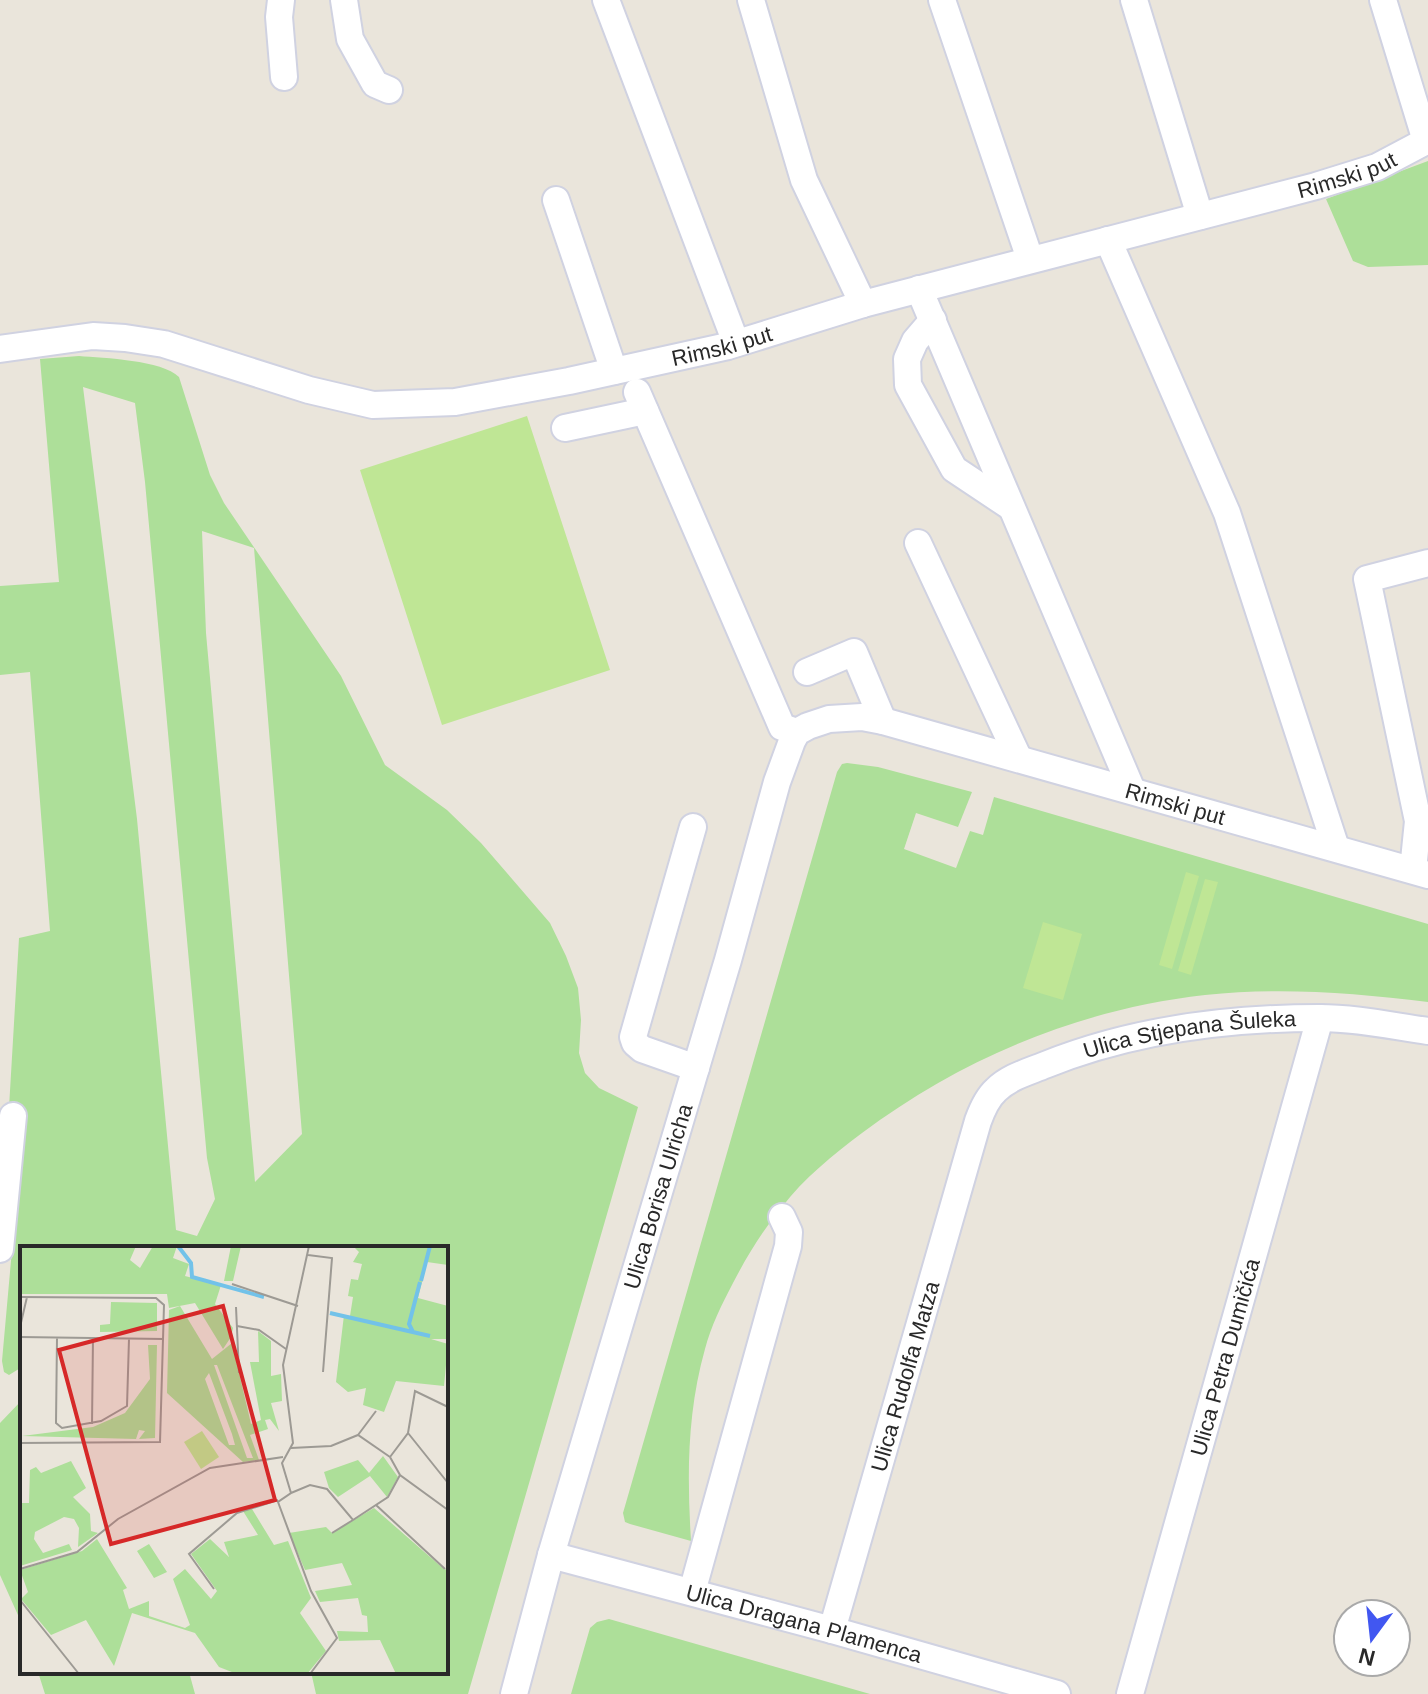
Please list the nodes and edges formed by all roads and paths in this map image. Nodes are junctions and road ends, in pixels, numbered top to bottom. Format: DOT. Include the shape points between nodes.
graph roads {
  1 [pos="281,0"];
  2 [pos="344,0"];
  3 [pos="606,0"];
  4 [pos="751,0"];
  5 [pos="942,0"];
  6 [pos="1134,0"];
  7 [pos="1383,0"];
  8 [pos="284,77"];
  9 [pos="389,90"];
  10 [pos="1427,140"];
  11 [pos="556,200"];
  12 [pos="1200,216"];
  13 [pos="1108,240"];
  14 [pos="1030,259"];
  15 [pos="919,289"];
  16 [pos="863,304"];
  17 [pos="933,320"];
  18 [pos="736,343"];
  19 [pos="0,349"];
  20 [pos="614,371"];
  21 [pos="565,428"];
  22 [pos="1011,507"];
  23 [pos="918,543"];
  24 [pos="1428,563"];
  25 [pos="807,672"];
  26 [pos="883,721"];
  27 [pos="797,732"];
  28 [pos="1018,757"];
  29 [pos="1132,790"];
  30 [pos="693,827"];
  31 [pos="1336,848"];
  32 [pos="1420,872"];
  33 [pos="1320,1018"];
  34 [pos="1428,1031"];
  35 [pos="696,1068"];
  36 [pos="13,1116"];
  37 [pos="978,1121"];
  38 [pos="782,1217"];
  39 [pos="0,1249"];
  40 [pos="551,1555"];
  41 [pos="692,1592"];
  42 [pos="832,1630"];
  43 [pos="514,1694"];
  44 [pos="1057,1694"];
  45 [pos="1130,1694"];
  1 -- 8 [label="street"];
  2 -- 9 [label="street" via="350,39 375,84"];
  3 -- 18 [label="street"];
  4 -- 16 [label="street" via="804,180"];
  5 -- 14 [label="street"];
  6 -- 12 [label="street"];
  7 -- 10 [label="street"];
  10 -- 12 [label="street, Rimski put" via="1377,167"];
  11 -- 20 [label="street"];
  12 -- 13 [label="street, Rimski put"];
  13 -- 14 [label="street, Rimski put"];
  13 -- 31 [label="street" via="1227,513"];
  14 -- 15 [label="street, Rimski put"];
  15 -- 16 [label="street, Rimski put"];
  15 -- 17 [label="street"];
  16 -- 18 [label="street, Rimski put"];
  17 -- 22 [label="street"];
  17 -- 22 [label="street" via="907,359 908,385 954,469"];
  18 -- 20 [label="street, Rimski put"];
  19 -- 20 [label="street, Rimski put" via="93,336 125,338 164,344 373,405 455,402"];
  21 -- 27 [label="street" via="641,401 782,727"];
  22 -- 29 [label="street"];
  23 -- 28 [label="street"];
  24 -- 32 [label="street" via="1367,579 1418,821"];
  25 -- 26 [label="street" via="854,652"];
  26 -- 27 [label="street, Rimski put" via="829,719"];
  26 -- 28 [label="street, Rimski put"];
  27 -- 35 [label="street, Ulica Borisa Ulricha" via="777,782"];
  28 -- 29 [label="street, Rimski put"];
  29 -- 31 [label="street, Rimski put"];
  30 -- 35 [label="street" via="633,1037 642,1049"];
  31 -- 32 [label="street, Rimski put"];
  33 -- 34 [label="street, Ulica Stjepana Šuleka"];
  33 -- 37 [label="street, Ulica Stjepana Šuleka" via="1238,1021 1113,1041 1011,1079 995,1090"];
  33 -- 45 [label="street, Ulica Petra Dumičića"];
  35 -- 40 [label="street, Ulica Borisa Ulricha"];
  36 -- 39 [label="street"];
  37 -- 42 [label="street, Ulica Rudolfa Matza"];
  38 -- 41 [label="street" via="788,1246"];
  40 -- 41 [label="street, Ulica Dragana Plamenca"];
  40 -- 43 [label="street, Ulica Borisa Ulricha"];
  41 -- 42 [label="street, Ulica Dragana Plamenca"];
  42 -- 44 [label="street, Ulica Dragana Plamenca"];
}
